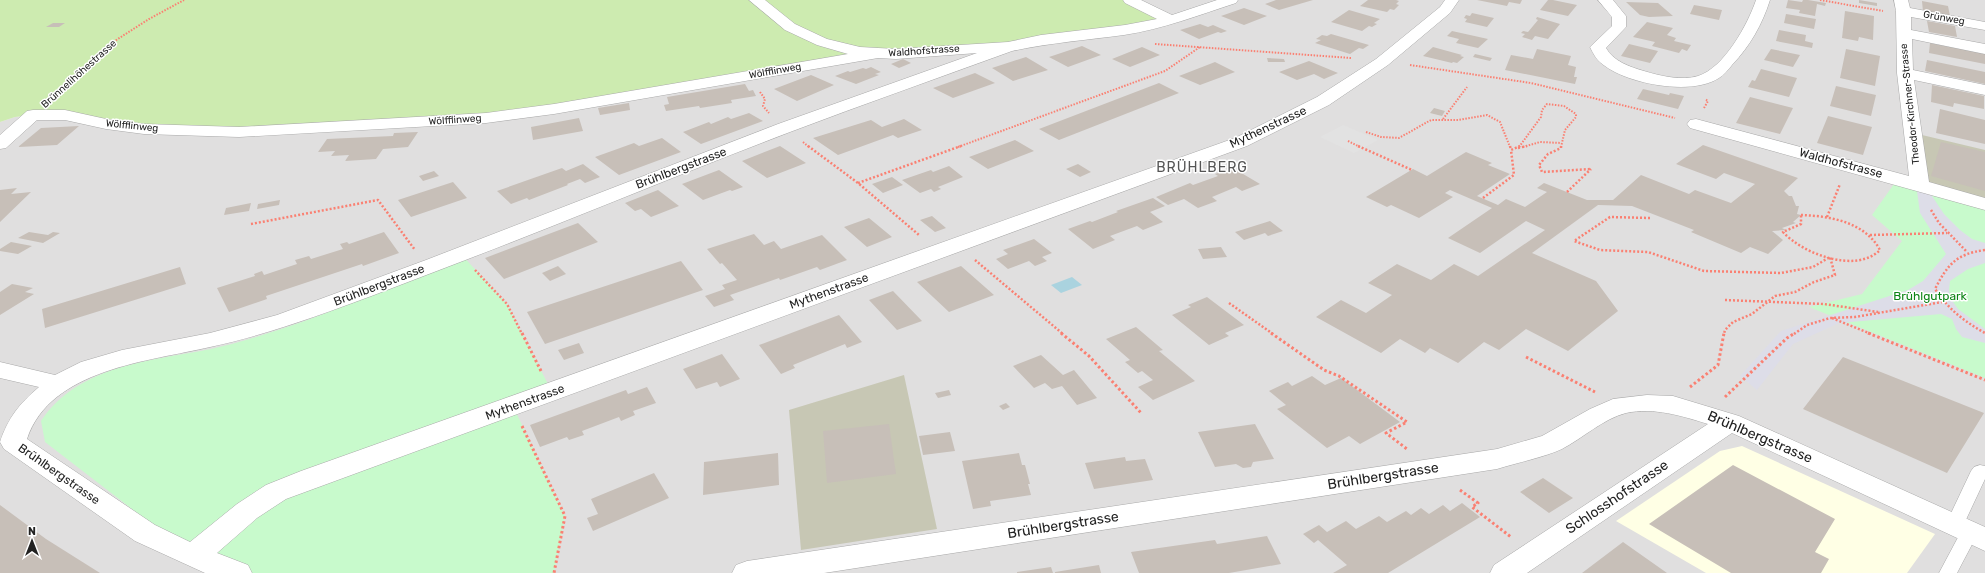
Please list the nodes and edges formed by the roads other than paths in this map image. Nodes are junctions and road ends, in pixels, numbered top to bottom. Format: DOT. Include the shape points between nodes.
graph roads {
  1 [pos="756,0"];
  2 [pos="1130,0"];
  3 [pos="1231,0"];
  4 [pos="1452,0"];
  5 [pos="1605,0"];
  6 [pos="1763,0"];
  7 [pos="1902,9"];
  8 [pos="1171,20"];
  9 [pos="1985,26"];
  10 [pos="1903,33"];
  11 [pos="1008,47"];
  12 [pos="1985,49"];
  13 [pos="874,54"];
  14 [pos="1905,73"];
  15 [pos="1985,90"];
  16 [pos="33,115"];
  17 [pos="1696,124"];
  18 [pos="0,144"];
  19 [pos="1920,185"];
  20 [pos="1985,204"];
  21 [pos="0,370"];
  22 [pos="58,384"];
  23 [pos="1718,418"];
  24 [pos="1980,471"];
  25 [pos="1969,533"];
  26 [pos="193,556"];
  27 [pos="237,573"];
  28 [pos="747,573"];
  29 [pos="1505,573"];
  30 [pos="1948,573"];
  1 -- 13 [label="street, Waldhofstrasse" via="790,27 805,35 841,48"];
  2 -- 8 [label="street"];
  3 -- 8 [label="street, Waldhofstrasse"];
  4 -- 26 [label="street, Mythenstrasse" via="1445,10 1382,62 1323,101 1248,138 311,478 276,492 247,511"];
  5 -- 6 [label="street" via="1619,16 1619,27 1598,47 1599,53 1618,67 1646,77 1687,82 1715,74 1743,44 1756,21"];
  7 -- 9 [label="street, Grünweg"];
  7 -- 10 [label="street, Theodor-Kirchner-Strasse"];
  8 -- 11 [label="street, Waldhofstrasse" via="1125,30 1041,40"];
  10 -- 12 [label="street"];
  10 -- 14 [label="street, Theodor-Kirchner-Strasse"];
  11 -- 13 [label="street, Waldhofstrasse"];
  11 -- 22 [label="street, Brühlbergstrasse" via="784,128 285,320 210,340 130,355 90,368"];
  13 -- 16 [label="street, Wölfflinweg" via="486,118 239,132 144,129 65,115"];
  14 -- 15 [label="street"];
  14 -- 19 [label="street, Theodor-Kirchner-Strasse"];
  16 -- 18 [label="street, Brünnelihöhestrasse"];
  17 -- 19 [label="street, Waldhofstrasse"];
  19 -- 20 [label="street, Waldhofstrasse"];
  21 -- 22 [label="street"];
  22 -- 26 [label="street, Brühlbergstrasse" via="36,403 19,424 13,442 145,533"];
  23 -- 25 [label="street, Brühlbergstrasse"];
  23 -- 28 [label="street, Brühlbergstrasse" via="1673,405 1622,405 1599,415 1551,443 1497,459"];
  23 -- 29 [label="street, Schlosshofstrasse"];
  24 -- 25 [label="lane"];
  25 -- 30 [label="lane"];
  26 -- 27 [label="street, Brühlbergstrasse"];
}
